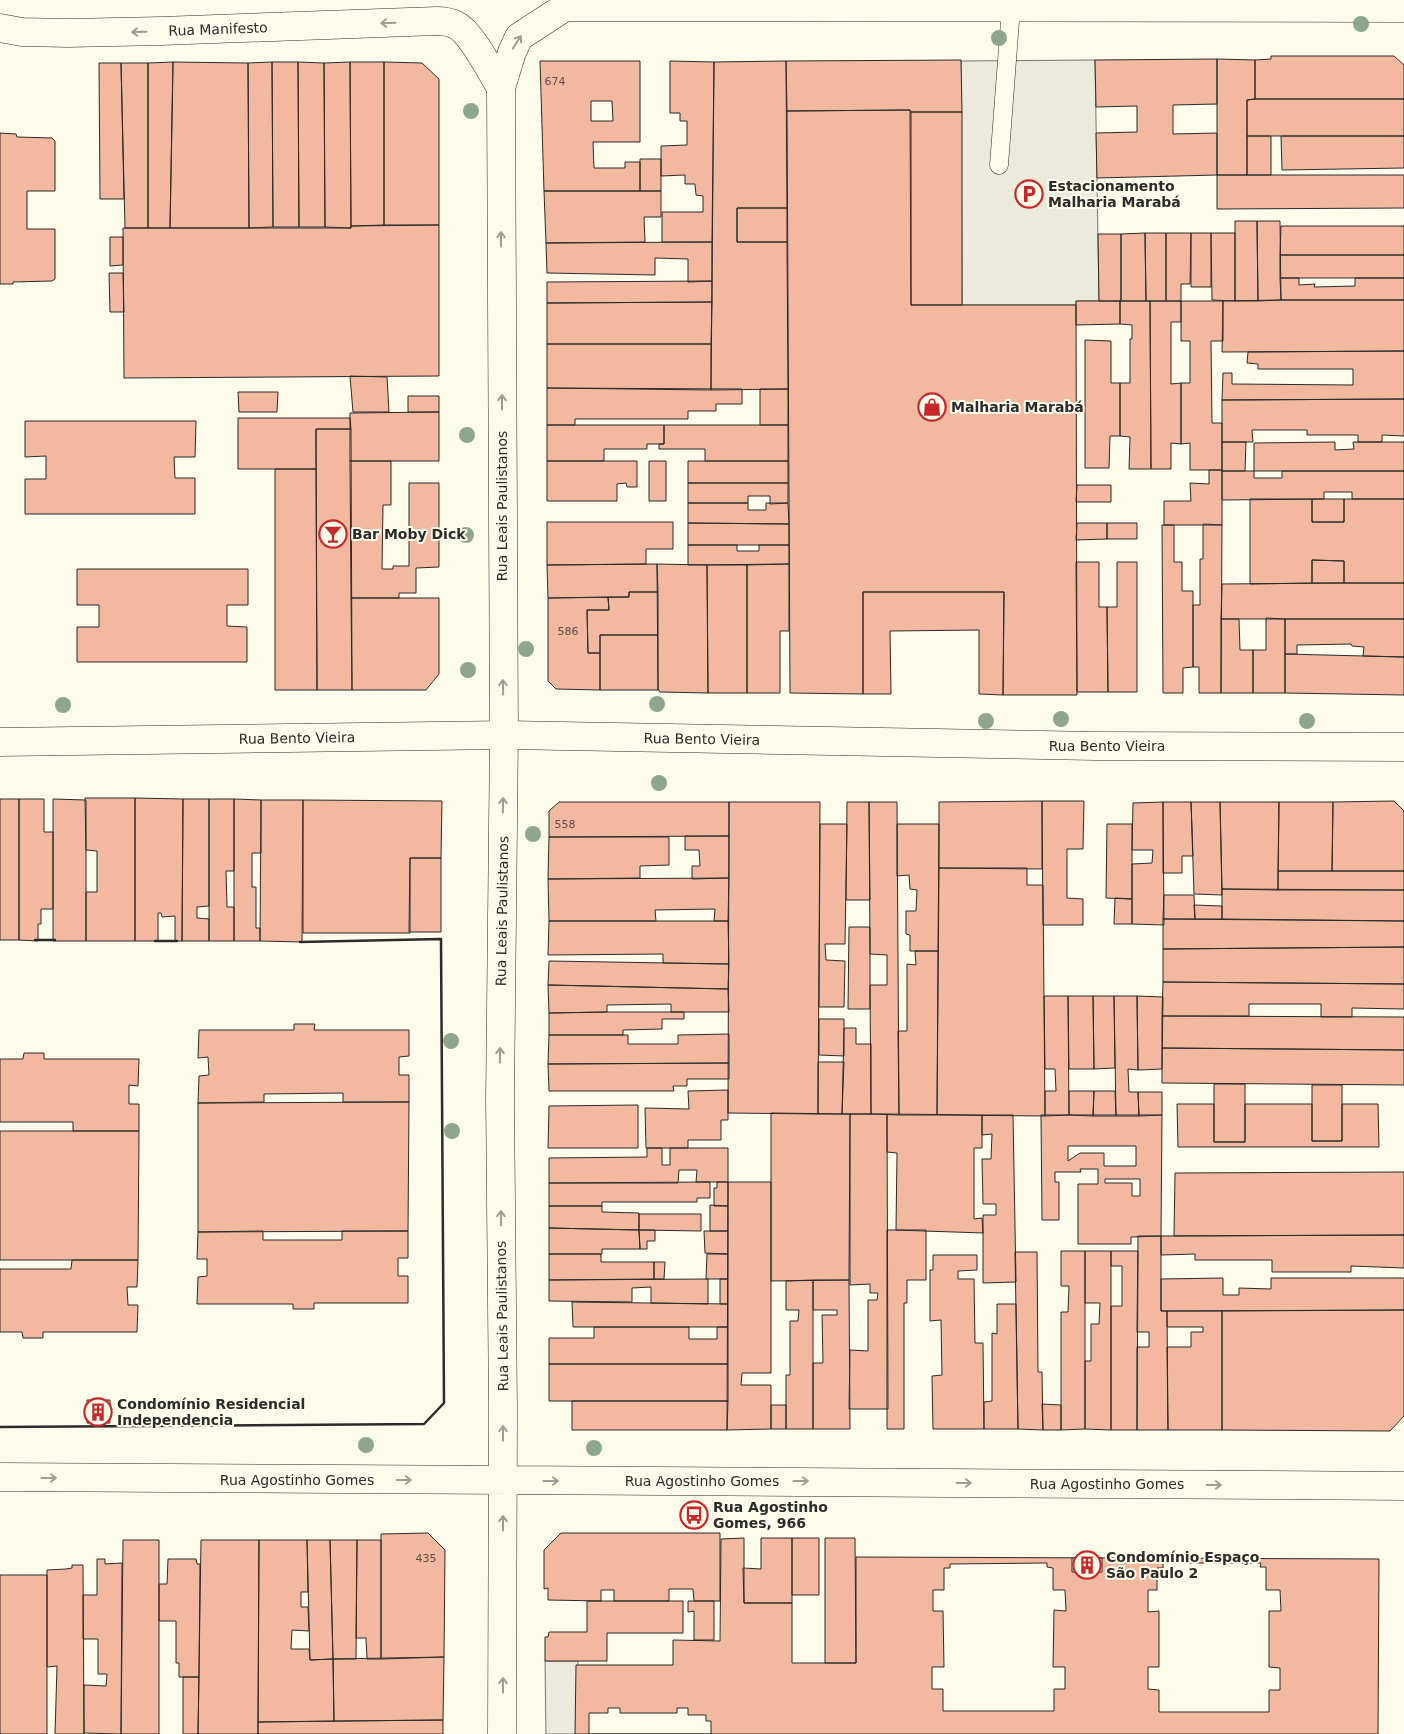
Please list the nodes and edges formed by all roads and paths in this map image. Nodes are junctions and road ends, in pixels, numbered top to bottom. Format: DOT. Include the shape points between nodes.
graph roads {
  1 [pos="559,3"];
  2 [pos="1011,8"];
  3 [pos="1404,8"];
  4 [pos="0,28"];
  5 [pos="501,88"];
  6 [pos="999,165"];
  7 [pos="504,735"];
  8 [pos="0,742"];
  9 [pos="1404,747"];
  10 [pos="0,1477"];
  11 [pos="502,1481"];
  12 [pos="1404,1486"];
  13 [pos="502,1734"];
  1 -- 2 [label="street"];
  5 -- 1 [label="street, Rua Leais Paulistanos, one-way" via="519,37"];
  2 -- 3 [label="street"];
  2 -- 6 [label="lane"];
  5 -- 4 [label="street, Rua Manifesto, one-way" via="464,31 449,22 68,33"];
  7 -- 5 [label="street, Rua Leais Paulistanos, one-way"];
  7 -- 8 [label="street, Rua Bento Vieira"];
  7 -- 9 [label="street, Rua Bento Vieira" via="1075,746"];
  11 -- 7 [label="street, Rua Leais Paulistanos, one-way" via="500,1099"];
  10 -- 11 [label="street, Rua Agostinho Gomes, one-way"];
  11 -- 12 [label="street, Rua Agostinho Gomes, one-way"];
  13 -- 11 [label="street, Rua Leais Paulistanos, one-way"];
}
